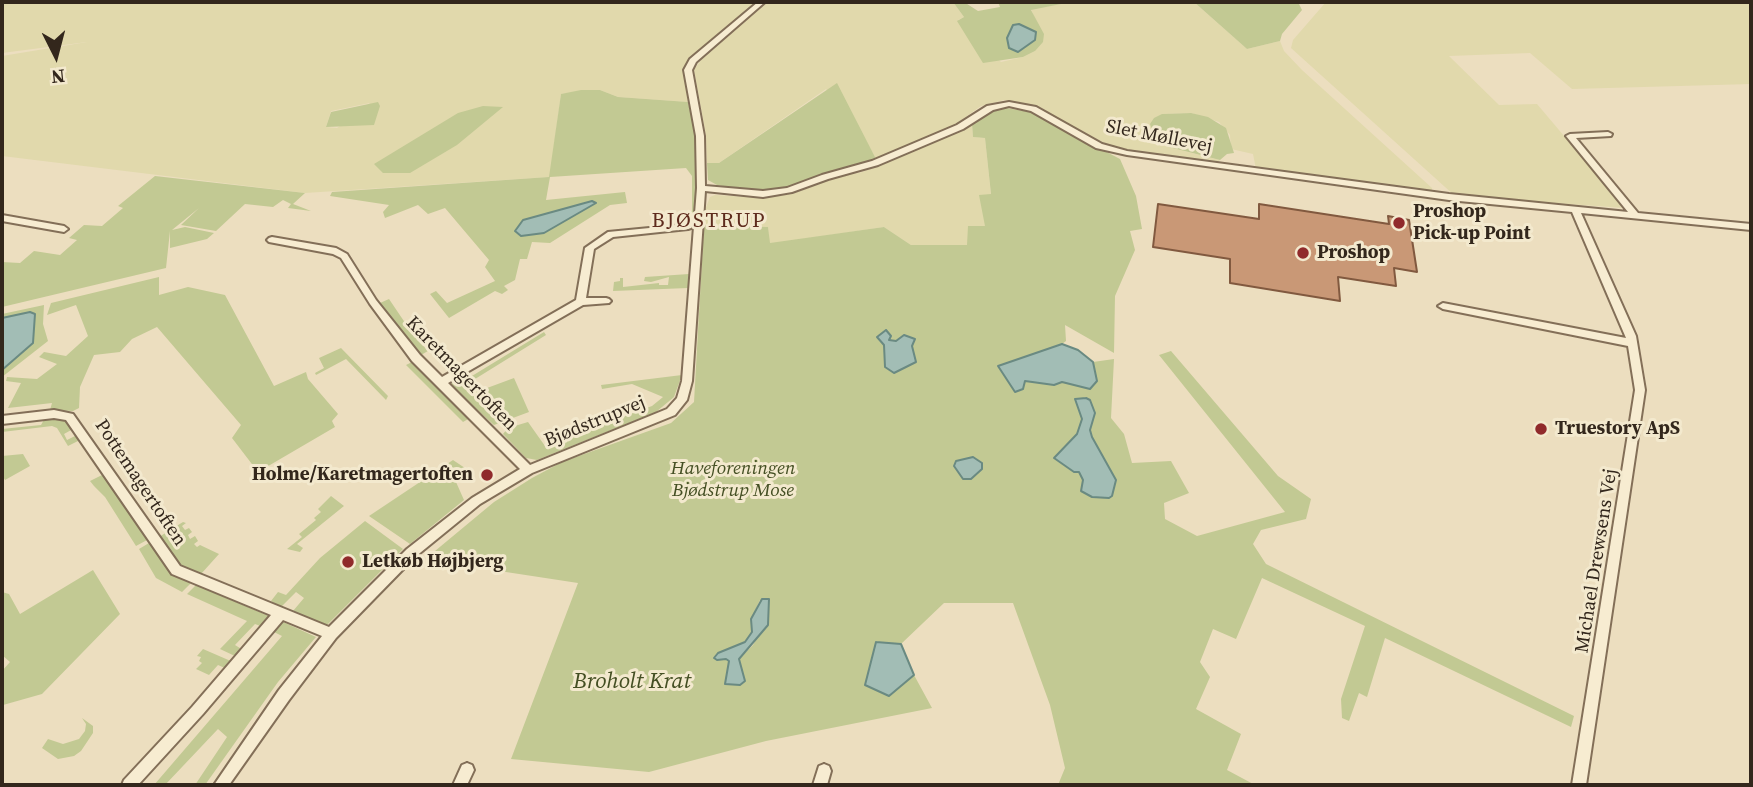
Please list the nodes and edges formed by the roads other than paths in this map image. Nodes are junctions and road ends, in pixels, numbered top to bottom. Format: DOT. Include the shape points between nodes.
graph roads {
  1 [pos="762,2"];
  2 [pos="1608,134"];
  3 [pos="701,188"];
  4 [pos="1575,209"];
  5 [pos="1635,215"];
  6 [pos="2,218"];
  7 [pos="688,226"];
  8 [pos="1751,227"];
  9 [pos="64,229"];
  10 [pos="272,240"];
  11 [pos="606,300"];
  12 [pos="581,302"];
  13 [pos="1443,306"];
  14 [pos="1633,343"];
  15 [pos="440,383"];
  16 [pos="2,420"];
  17 [pos="528,470"];
  18 [pos="280,614"];
  19 [pos="331,634"];
  20 [pos="467,770"];
  21 [pos="129,785"];
  22 [pos="221,785"];
  23 [pos="460,785"];
  24 [pos="1579,785"];
  1 -- 3 [label="street, Bjødstrupvej" via="688,70 700,136"];
  2 -- 5 [label="street" via="1570,136"];
  3 -- 4 [label="street, Slet Møllevej" via="763,194 789,190 875,163 960,127 990,107 1009,104 1033,109 1100,146 1127,153 1449,197"];
  3 -- 17 [label="street, Bjødstrupvej" via="682,400 671,412"];
  4 -- 5 [label="street, Slet Møllevej"];
  4 -- 14 [label="street, Michael Drewsens Vej"];
  5 -- 8 [label="street, Slet Møllevej"];
  6 -- 9 [label="street"];
  7 -- 12 [label="street" via="611,234 590,248"];
  10 -- 15 [label="street, Karetmagertoften" via="344,256 389,324"];
  11 -- 12 [label="street"];
  12 -- 15 [label="street"];
  13 -- 14 [label="street"];
  14 -- 24 [label="street, Michael Drewsens Vej" via="1640,390 1638,414"];
  15 -- 17 [label="street, Karetmagertoften"];
  16 -- 18 [label="street, Pottemagertoften" via="69,416 176,570"];
  17 -- 19 [label="street, Bjødstrupvej" via="476,501 411,553"];
  18 -- 19 [label="street, Pottemagertoften"];
  18 -- 21 [label="street"];
  19 -- 22 [label="street, Bjødstrupvej"];
  20 -- 23 [label="street"];
}
